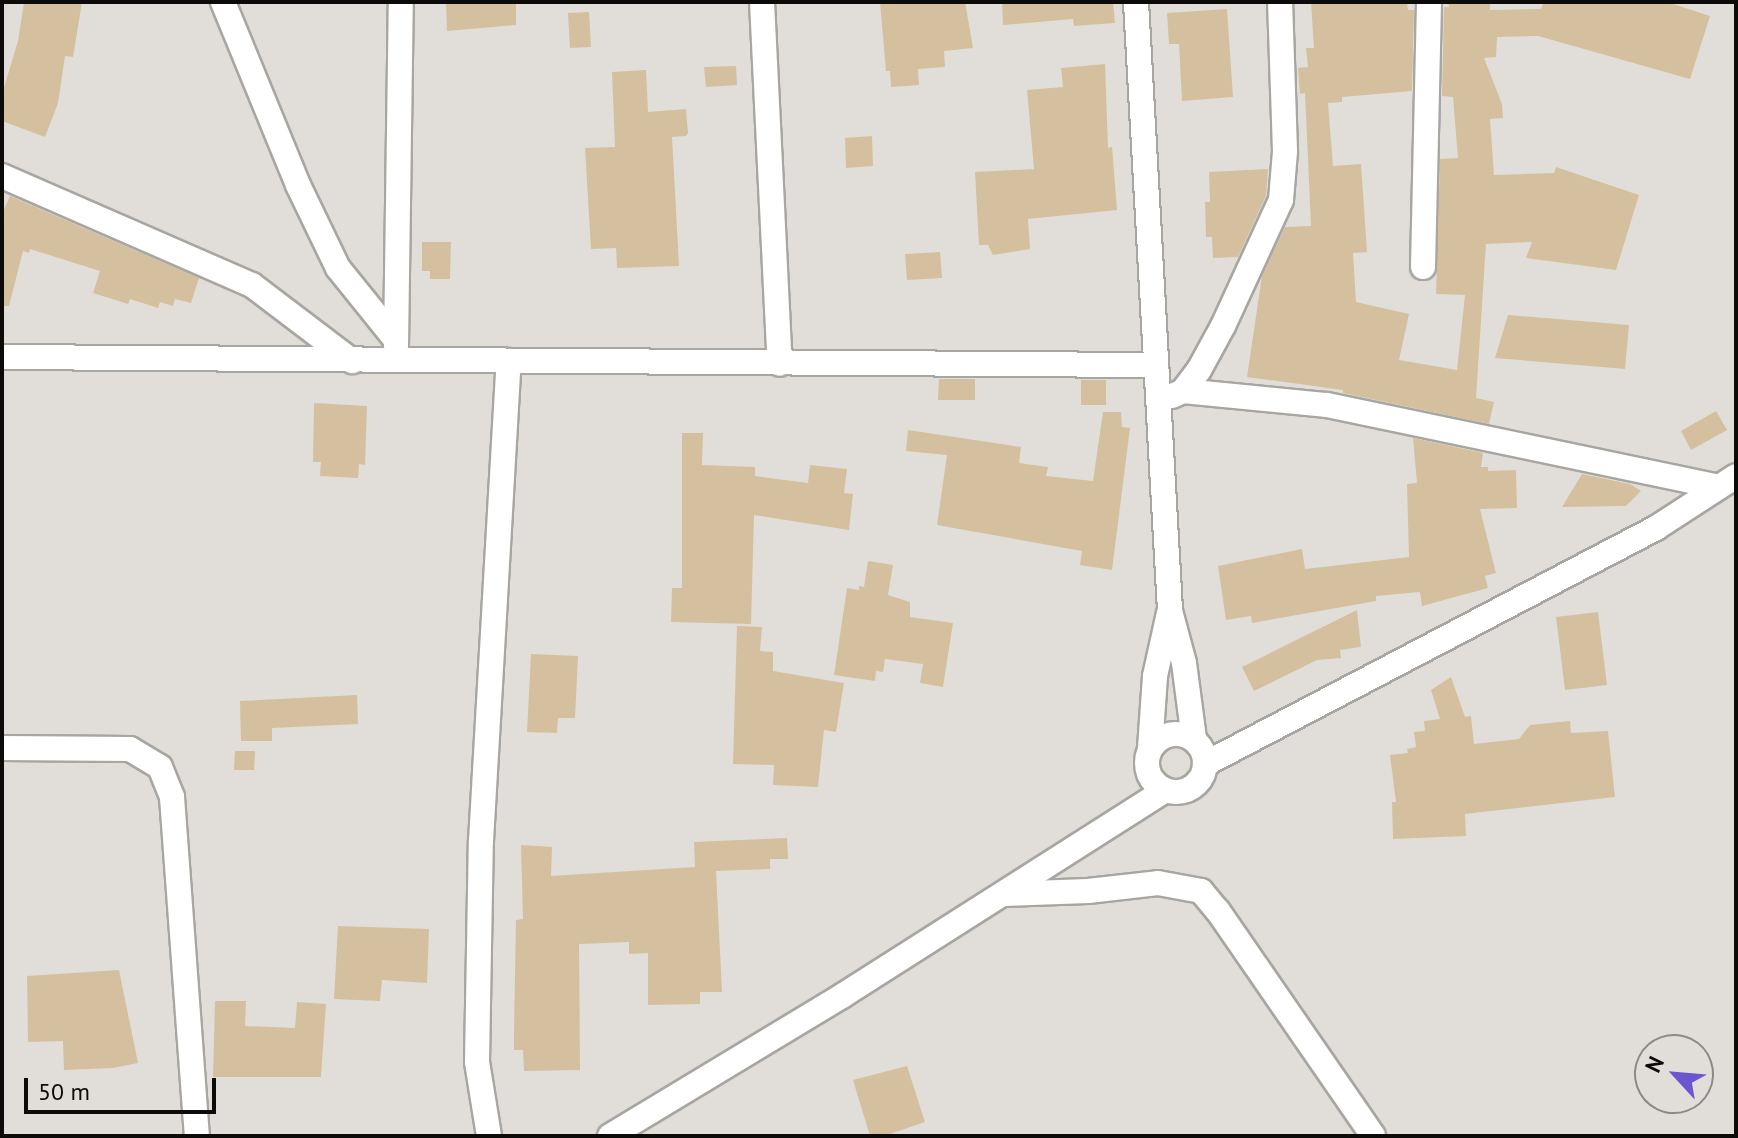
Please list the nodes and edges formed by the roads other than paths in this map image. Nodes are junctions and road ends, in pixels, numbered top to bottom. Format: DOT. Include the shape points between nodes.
graph roads {
  1 [pos="223,2"];
  2 [pos="401,2"];
  3 [pos="762,2"];
  4 [pos="1136,2"];
  5 [pos="1280,2"];
  6 [pos="1429,2"];
  7 [pos="2,176"];
  8 [pos="1423,267"];
  9 [pos="396,350"];
  10 [pos="2,357"];
  11 [pos="352,361"];
  12 [pos="509,361"];
  13 [pos="780,364"];
  14 [pos="1154,365"];
  15 [pos="1183,391"];
  16 [pos="1156,405"];
  17 [pos="1727,482"];
  18 [pos="1170,611"];
  19 [pos="1194,739"];
  20 [pos="2,748"];
  21 [pos="1150,748"];
  22 [pos="1205,764"];
  23 [pos="1165,790"];
  24 [pos="1001,894"];
  25 [pos="197,1136"];
  26 [pos="489,1136"];
  27 [pos="610,1136"];
  28 [pos="1373,1136"];
  1 -- 9 [label="street" via="338,268"];
  2 -- 9 [label="street"];
  3 -- 13 [label="street"];
  4 -- 14 [label="street"];
  5 -- 15 [label="street" via="1285,151 1281,200 1223,326"];
  6 -- 8 [label="street"];
  7 -- 11 [label="street" via="252,285"];
  9 -- 11 [label="street"];
  9 -- 12 [label="street"];
  10 -- 11 [label="street"];
  12 -- 13 [label="street"];
  12 -- 26 [label="street" via="481,841 477,1062"];
  13 -- 14 [label="street"];
  14 -- 16 [label="street"];
  15 -- 16 [label="street"];
  15 -- 17 [label="street" via="1327,405"];
  16 -- 18 [label="street"];
  17 -- 22 [label="street" via="1656,528"];
  18 -- 19 [label="street" via="1184,663"];
  18 -- 21 [label="street" via="1155,676"];
  19 -- 21 [label="street" via="1165,735"];
  19 -- 22 [label="street"];
  20 -- 25 [label="street" via="130,749 160,767 172,797"];
  21 -- 23 [label="street" via="1150,778"];
  22 -- 23 [label="street" via="1192,788"];
  23 -- 24 [label="street"];
  24 -- 27 [label="street"];
  24 -- 28 [label="street" via="1158,883 1201,891"];
}
